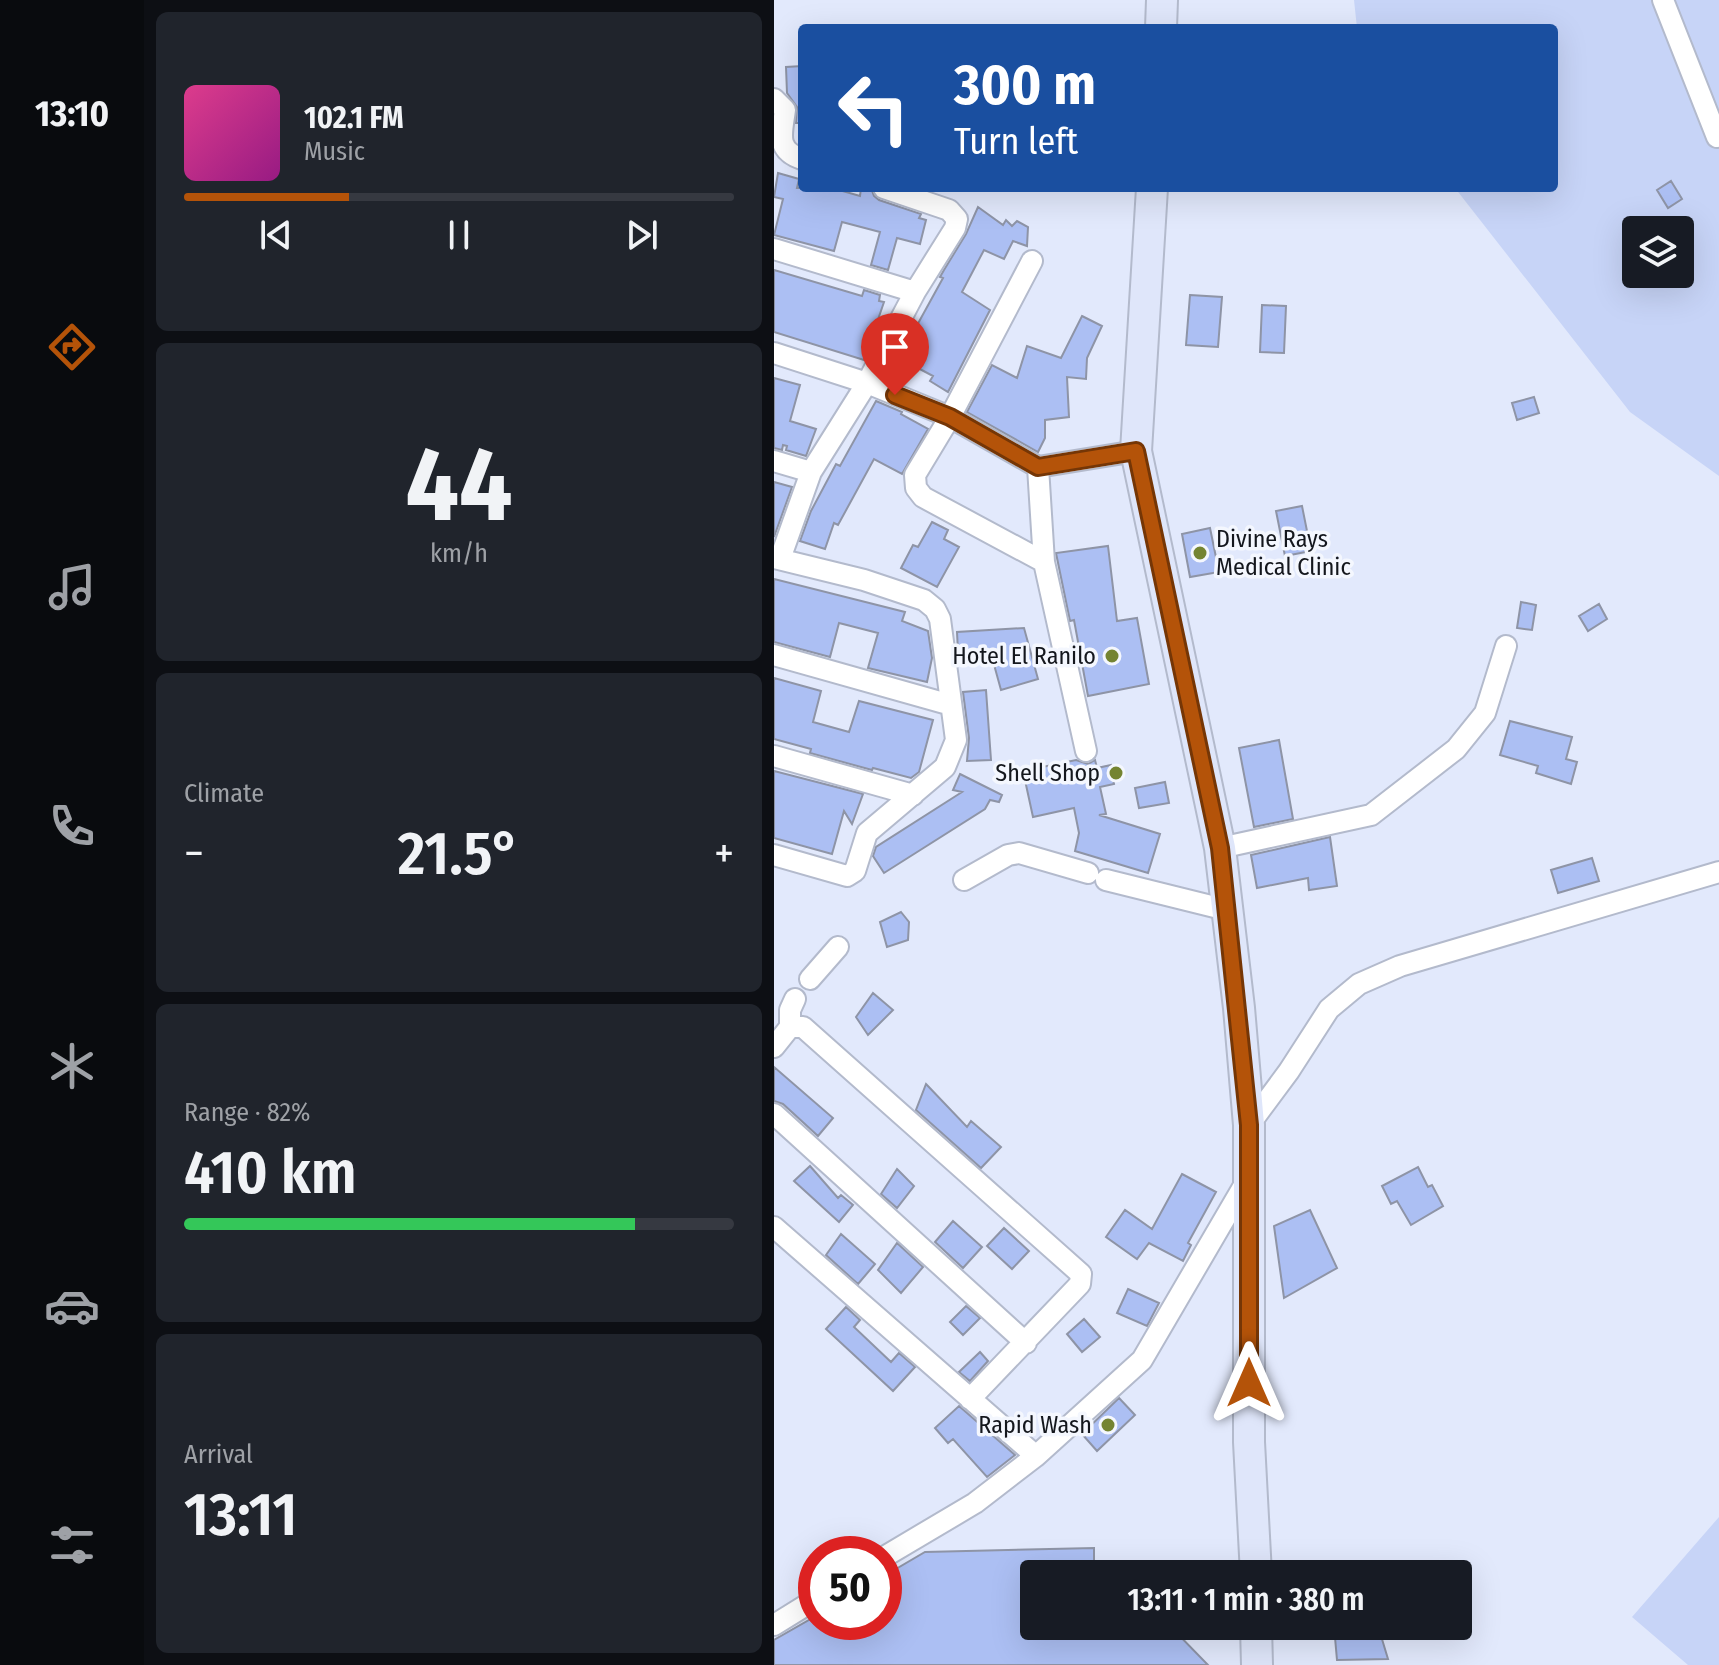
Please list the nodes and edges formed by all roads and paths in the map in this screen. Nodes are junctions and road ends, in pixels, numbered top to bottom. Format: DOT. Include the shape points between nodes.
graph roads {
  1 [pos="1162,0"];
  2 [pos="1663,0"];
  3 [pos="1161,24"];
  4 [pos="774,99"];
  5 [pos="1717,137"];
  6 [pos="798,158"];
  7 [pos="896,192"];
  8 [pos="1152,192"];
  9 [pos="774,249"];
  10 [pos="1032,261"];
  11 [pos="915,292"];
  12 [pos="774,353"];
  13 [pos="867,383"];
  14 [pos="950,417"];
  15 [pos="1136,451"];
  16 [pos="774,461"];
  17 [pos="1038,467"];
  18 [pos="811,472"];
  19 [pos="777,558"];
  20 [pos="1044,562"];
  21 [pos="1506,646"];
  22 [pos="774,655"];
  23 [pos="951,705"];
  24 [pos="1086,751"];
  25 [pos="774,756"];
  26 [pos="913,795"];
  27 [pos="1220,848"];
  28 [pos="774,855"];
  29 [pos="1719,872"];
  30 [pos="964,880"];
  31 [pos="1227,910"];
  32 [pos="838,947"];
  33 [pos="810,979"];
  34 [pos="795,999"];
  35 [pos="790,1027"];
  36 [pos="774,1047"];
  37 [pos="774,1114"];
  38 [pos="1249,1125"];
  39 [pos="1250,1175"];
  40 [pos="774,1227"];
  41 [pos="1026,1343"];
  42 [pos="970,1399"];
  43 [pos="1036,1456"];
  44 [pos="902,1546"];
  45 [pos="1255,1560"];
  46 [pos="798,1610"];
  47 [pos="774,1625"];
  48 [pos="1256,1640"];
  49 [pos="1257,1665"];
  1 -- 3 [label="main road"];
  2 -- 5 [label="street"];
  4 -- 6 [label="street" via="785,110 784,147"];
  7 -- 11 [label="street" via="949,210 957,219"];
  8 -- 15 [label="main road"];
  9 -- 11 [label="street"];
  10 -- 14 [label="street"];
  11 -- 13 [label="street"];
  12 -- 13 [label="street"];
  13 -- 14 [label="street"];
  13 -- 18 [label="street"];
  14 -- 17 [label="street"];
  14 -- 20 [label="street" via="915,475 916,488 923,497"];
  15 -- 17 [label="street"];
  15 -- 27 [label="main road"];
  16 -- 18 [label="street"];
  17 -- 20 [label="street"];
  18 -- 19 [label="street"];
  19 -- 23 [label="street" via="879,585 935,609 948,661"];
  20 -- 24 [label="street"];
  21 -- 27 [label="street" via="1485,713 1456,749 1371,815"];
  22 -- 23 [label="street"];
  23 -- 26 [label="street" via="956,740 945,767"];
  25 -- 26 [label="street"];
  26 -- 28 [label="street" via="867,833 855,871 847,876"];
  27 -- 31 [label="main road"];
  29 -- 38 [label="street" via="1400,966 1359,984 1329,1009"];
  30 -- 31 [label="street" via="1019,853"];
  31 -- 38 [label="main road"];
  32 -- 33 [label="street"];
  34 -- 35 [label="street"];
  35 -- 36 [label="street"];
  35 -- 41 [label="street" via="803,1027 1081,1274 1080,1284"];
  37 -- 41 [label="street"];
  38 -- 39 [label="main road"];
  39 -- 43 [label="street" via="1142,1360"];
  39 -- 45 [label="main road" via="1249,1442"];
  40 -- 42 [label="street"];
  41 -- 42 [label="street"];
  42 -- 43 [label="street"];
  43 -- 44 [label="street" via="975,1503"];
  46 -- 47 [label="street"];
  48 -- 49 [label="main road"];
}
